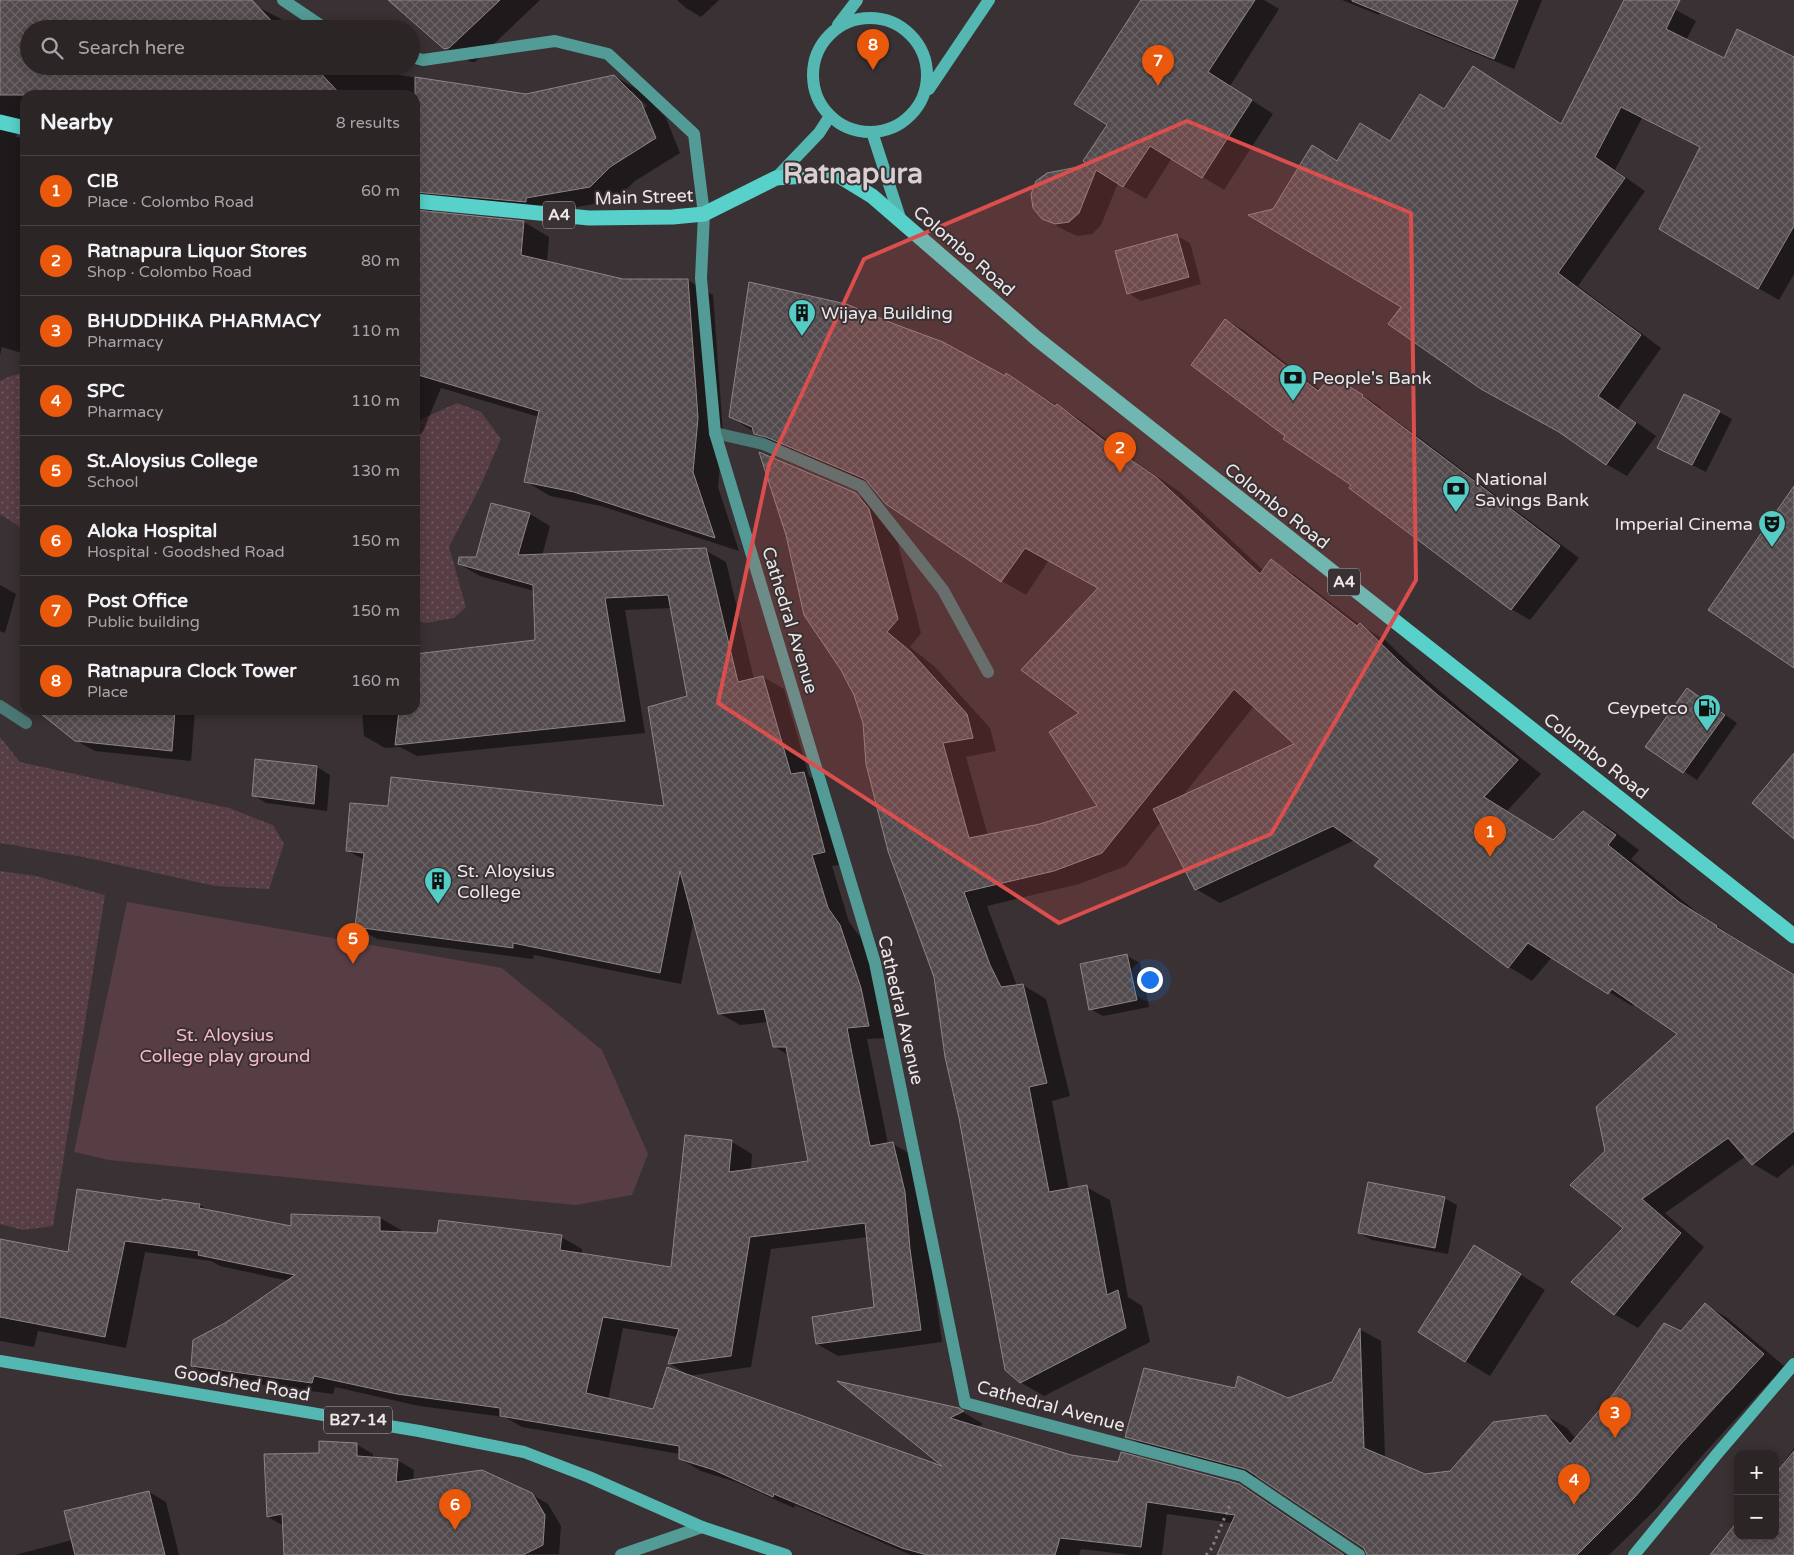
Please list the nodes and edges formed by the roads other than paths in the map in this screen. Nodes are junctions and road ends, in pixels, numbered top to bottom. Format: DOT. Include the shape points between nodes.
graph roads {
  1 [pos="283,0"];
  2 [pos="857,0"];
  3 [pos="989,0"];
  4 [pos="313,20"];
  5 [pos="836,29"];
  6 [pos="420,60"];
  7 [pos="924,96"];
  8 [pos="830,116"];
  9 [pos="0,122"];
  10 [pos="20,127"];
  11 [pos="872,132"];
  12 [pos="776,178"];
  13 [pos="420,201"];
  14 [pos="704,214"];
  15 [pos="901,221"];
  16 [pos="715,433"];
  17 [pos="988,672"];
  18 [pos="0,706"];
  19 [pos="26,723"];
  20 [pos="1794,936"];
  21 [pos="0,1360"];
  22 [pos="1794,1364"];
  23 [pos="702,1527"];
  24 [pos="621,1555"];
  25 [pos="786,1555"];
  26 [pos="1359,1555"];
  27 [pos="1634,1555"];
  1 -- 4 [label="street"];
  2 -- 5 [label="main road"];
  3 -- 7 [label="main road"];
  5 -- 7 [label="main road" via="852,20 870,17 889,20 906,29 918,42 926,59 928,77"];
  5 -- 8 [label="main road" via="824,40 812,70 819,102"];
  6 -- 14 [label="street, Cathedral Avenue" via="555,41 608,54 694,134"];
  7 -- 11 [label="main road" via="916,110 903,121 888,129"];
  8 -- 11 [label="main road" via="856,131"];
  8 -- 12 [label="main road" via="819,133"];
  9 -- 10 [label="highway"];
  11 -- 15 [label="main road"];
  12 -- 14 [label="highway, Main Street / A4"];
  12 -- 15 [label="highway, Colombo Road / A4" via="836,174 872,196"];
  13 -- 14 [label="highway, Main Street / A4" via="588,218"];
  14 -- 16 [label="street, Cathedral Avenue" via="701,278"];
  15 -- 20 [label="highway, Colombo Road / A4" via="1043,344"];
  16 -- 17 [label="street" via="763,444 861,486 943,590"];
  16 -- 26 [label="street, Cathedral Avenue" via="875,963 965,1402 1242,1476"];
  18 -- 19 [label="street"];
  21 -- 23 [label="main road, Goodshed Road / B27-14" via="419,1431 524,1452 589,1476"];
  22 -- 27 [label="main road"];
  23 -- 24 [label="street"];
  23 -- 25 [label="main road, B27-14"];
}
